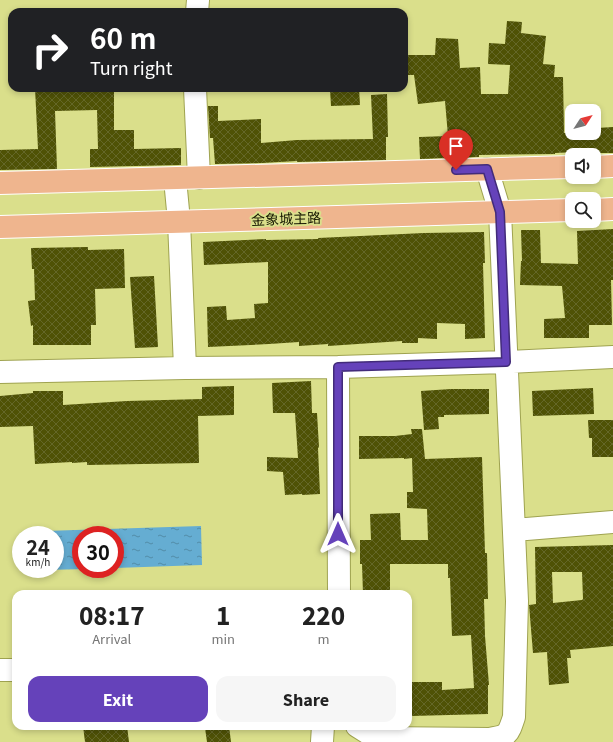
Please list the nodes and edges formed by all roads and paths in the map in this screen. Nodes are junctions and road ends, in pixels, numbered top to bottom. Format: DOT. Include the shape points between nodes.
graph roads {
  1 [pos="195,92"];
  2 [pos="601,166"];
  3 [pos="613,166"];
  4 [pos="565,167"];
  5 [pos="487,169"];
  6 [pos="199,178"];
  7 [pos="175,179"];
  8 [pos="0,183"];
  9 [pos="613,209"];
  10 [pos="565,210"];
  11 [pos="601,210"];
  12 [pos="500,212"];
  13 [pos="179,221"];
  14 [pos="0,227"];
  15 [pos="613,357"];
  16 [pos="506,362"];
  17 [pos="338,367"];
  18 [pos="185,368"];
  19 [pos="0,372"];
  20 [pos="613,522"];
  21 [pos="514,530"];
  22 [pos="339,590"];
  23 [pos="0,670"];
  24 [pos="12,670"];
  25 [pos="323,730"];
  26 [pos="363,730"];
  27 [pos="322,742"];
  1 -- 6 [label="street"];
  2 -- 3 [label="main road"];
  4 -- 5 [label="main road"];
  5 -- 6 [label="main road"];
  5 -- 12 [label="street"];
  6 -- 7 [label="main road"];
  7 -- 8 [label="main road"];
  7 -- 13 [label="street"];
  9 -- 11 [label="main road"];
  10 -- 12 [label="main road, 金象城主路"];
  12 -- 13 [label="main road, 金象城主路"];
  12 -- 16 [label="street"];
  13 -- 14 [label="main road, 金象城主路"];
  13 -- 18 [label="street"];
  15 -- 16 [label="street"];
  16 -- 17 [label="street"];
  16 -- 21 [label="street"];
  17 -- 18 [label="street"];
  17 -- 22 [label="street"];
  18 -- 19 [label="street"];
  20 -- 21 [label="street"];
  21 -- 26 [label="street" via="517,600 514,717 510,730 502,737 489,739 376,738"];
  23 -- 24 [label="street"];
  25 -- 27 [label="street"];
}
